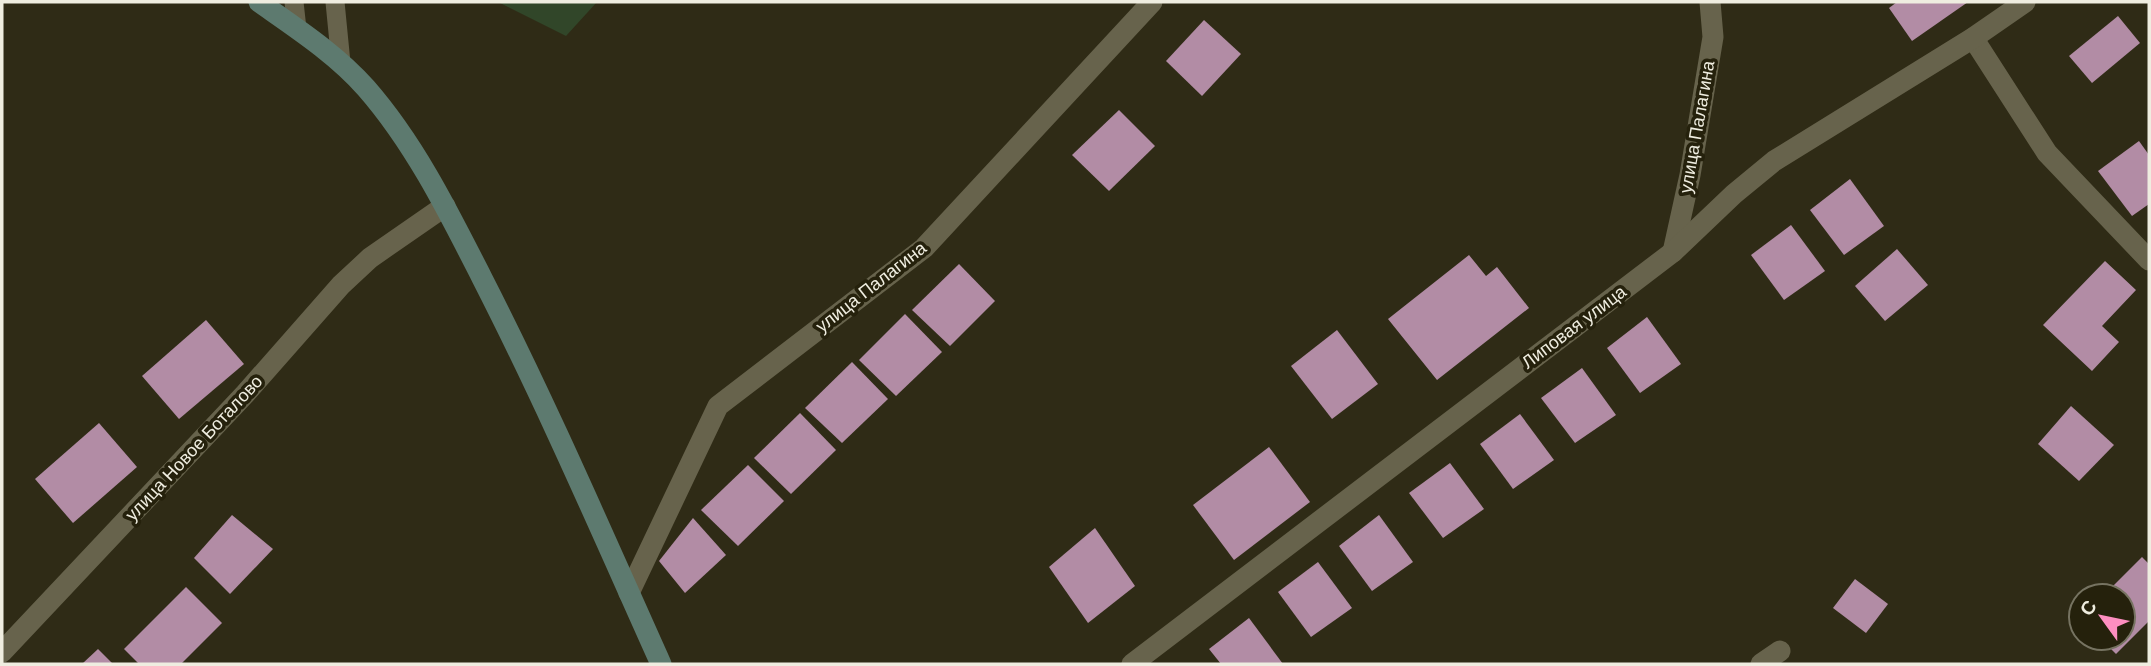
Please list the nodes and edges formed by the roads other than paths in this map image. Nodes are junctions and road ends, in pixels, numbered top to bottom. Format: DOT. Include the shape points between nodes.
graph roads {
  1 [pos="259,2"];
  2 [pos="294,2"];
  3 [pos="335,2"];
  4 [pos="1152,2"];
  5 [pos="1710,2"];
  6 [pos="2025,2"];
  7 [pos="297,29"];
  8 [pos="1973,38"];
  9 [pos="341,62"];
  10 [pos="445,206"];
  11 [pos="1673,252"];
  12 [pos="2149,260"];
  13 [pos="629,593"];
  14 [pos="1780,651"];
  15 [pos="2,652"];
  16 [pos="661,664"];
  17 [pos="1132,664"];
  18 [pos="1761,664"];
  1 -- 7 [label="street"];
  2 -- 7 [label="lane"];
  3 -- 9 [label="lane"];
  4 -- 13 [label="street, улица Палагина" via="924,248 718,406"];
  5 -- 11 [label="street, улица Палагина" via="1713,37"];
  6 -- 8 [label="street, Липовая улица"];
  7 -- 9 [label="street"];
  8 -- 11 [label="street, Липовая улица" via="1774,161"];
  8 -- 12 [label="street" via="2047,153"];
  9 -- 10 [label="street" via="400,132"];
  10 -- 13 [label="street" via="522,357"];
  10 -- 15 [label="street, улица Новое Боталово" via="370,258 341,285"];
  11 -- 17 [label="street, Липовая улица"];
  13 -- 16 [label="street"];
  14 -- 18 [label="street"];
}
